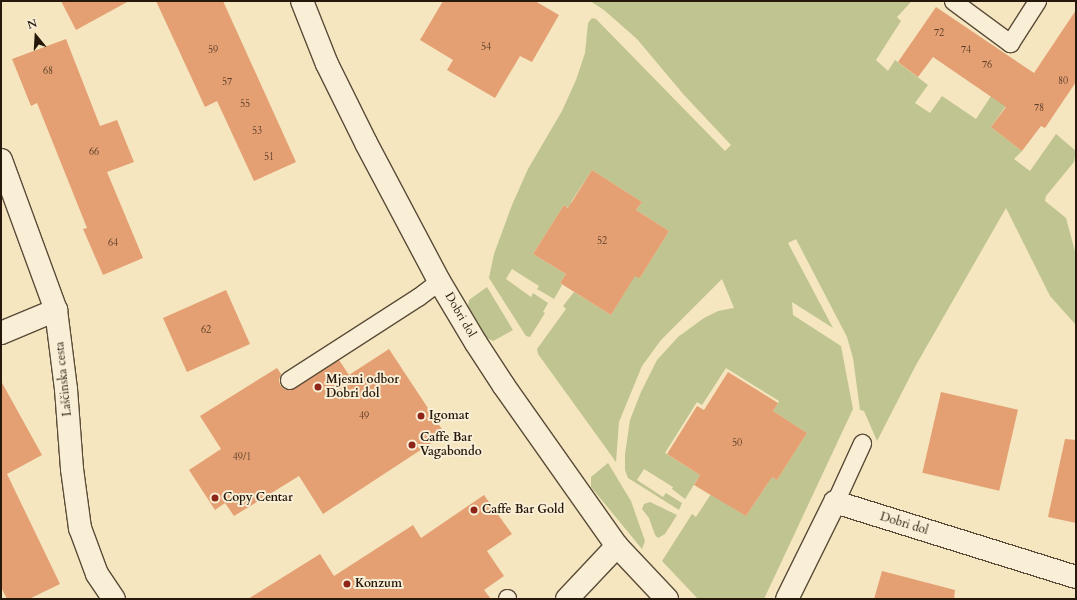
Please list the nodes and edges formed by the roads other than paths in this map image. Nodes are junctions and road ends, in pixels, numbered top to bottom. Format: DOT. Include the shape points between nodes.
graph roads {
  1 [pos="302,1"];
  2 [pos="953,1"];
  3 [pos="1037,1"];
  4 [pos="1,160"];
  5 [pos="439,281"];
  6 [pos="56,310"];
  7 [pos="1,332"];
  8 [pos="289,380"];
  9 [pos="862,443"];
  10 [pos="835,502"];
  11 [pos="617,546"];
  12 [pos="1076,577"];
  13 [pos="114,599"];
  14 [pos="567,599"];
  15 [pos="667,599"];
  16 [pos="787,599"];
  1 -- 5 [label="street, Dobri dol" via="327,64"];
  2 -- 3 [label="lane" via="1010,43"];
  4 -- 6 [label="street, Laščinska cesta"];
  5 -- 8 [label="lane"];
  5 -- 11 [label="street, Dobri dol" via="504,386"];
  6 -- 7 [label="street"];
  6 -- 13 [label="street, Laščinska cesta" via="80,528 97,574"];
  9 -- 10 [label="lane"];
  10 -- 12 [label="street, Dobri dol"];
  10 -- 16 [label="street"];
  11 -- 14 [label="street"];
  11 -- 15 [label="street, Dobri dol"];
}
